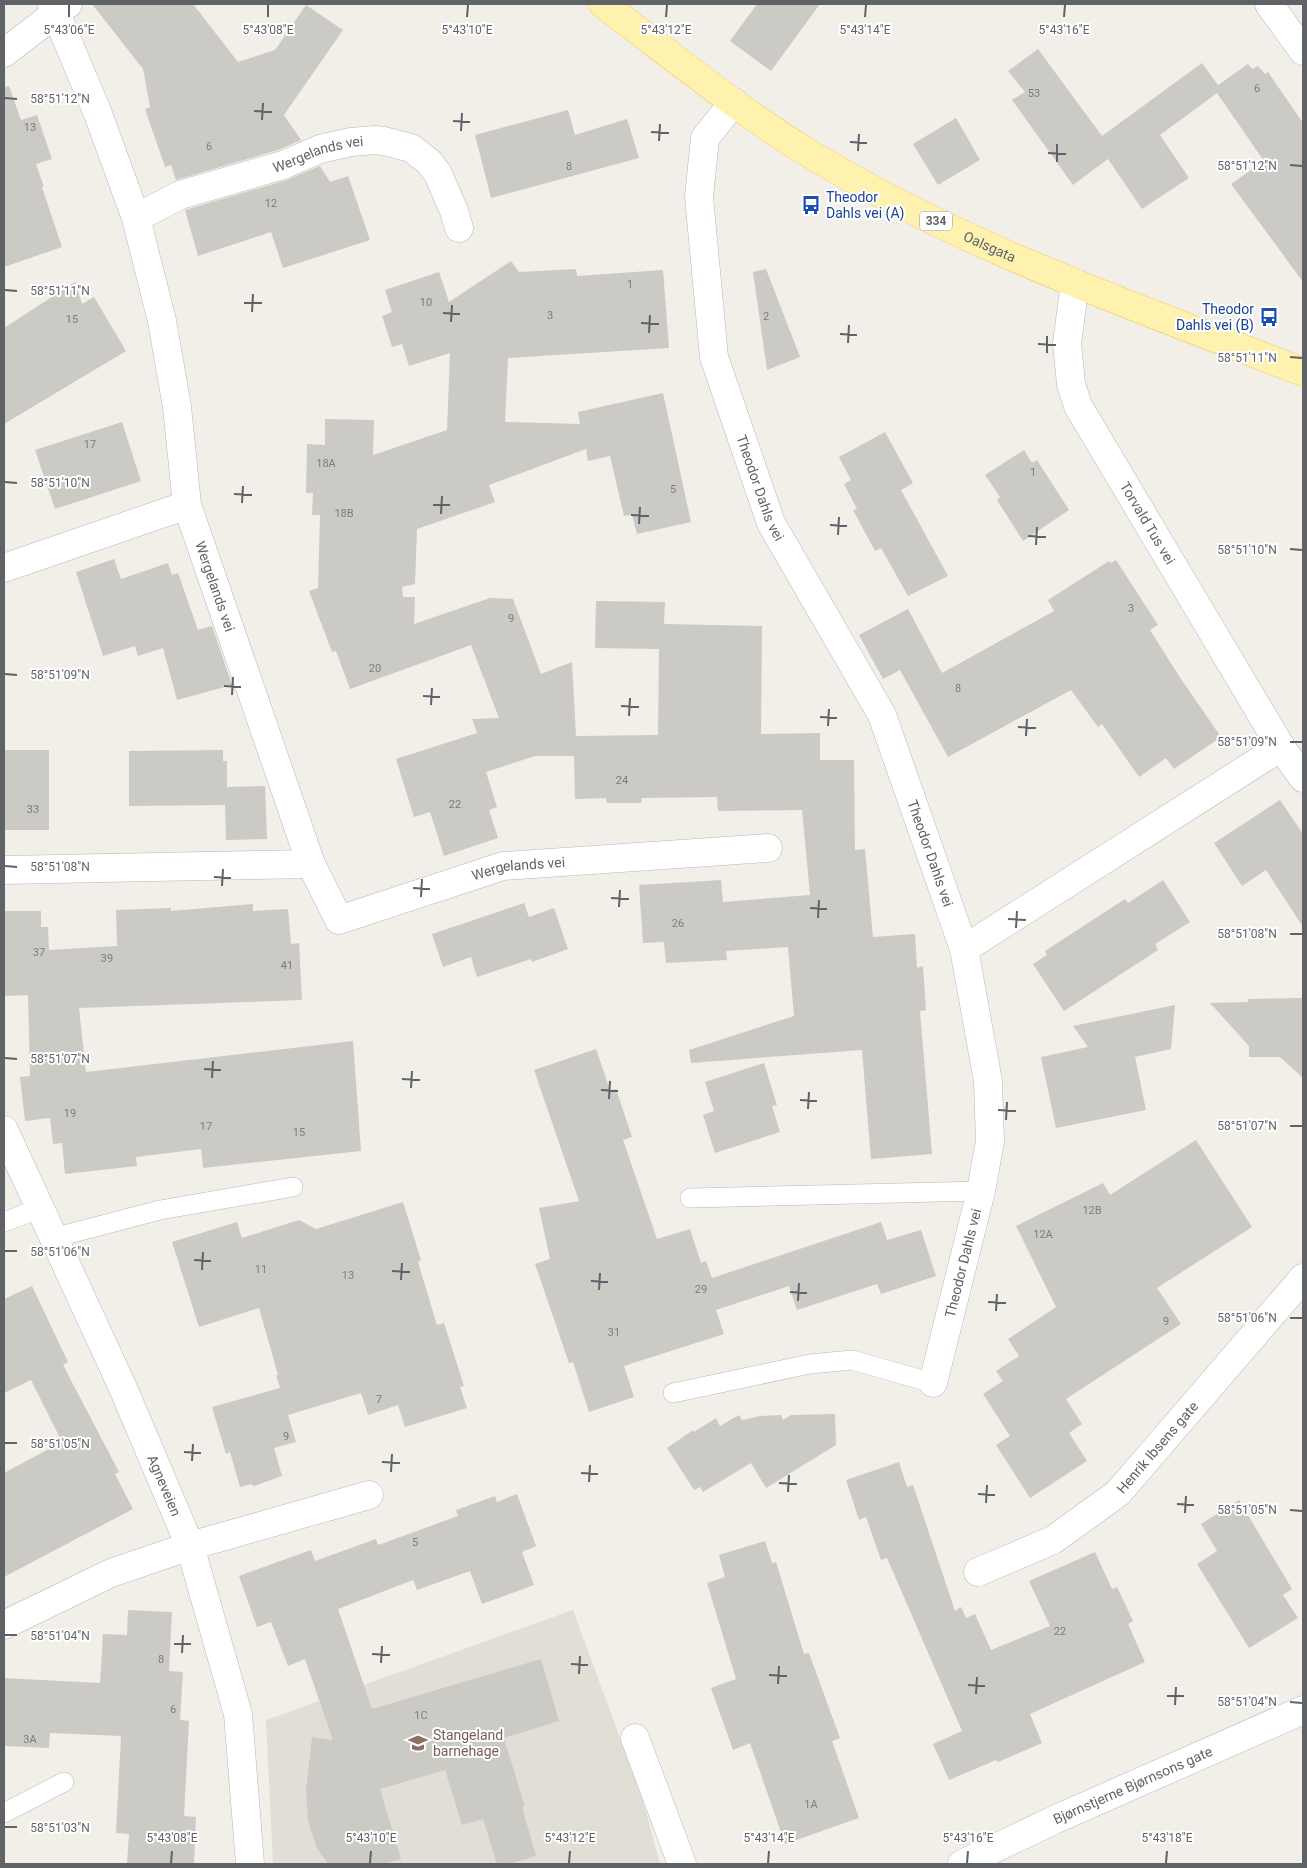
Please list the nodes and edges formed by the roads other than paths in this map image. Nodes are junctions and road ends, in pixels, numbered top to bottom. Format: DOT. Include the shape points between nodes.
graph roads {
  1 [pos="603,4"];
  2 [pos="1269,4"];
  3 [pos="59,7"];
  4 [pos="1303,51"];
  5 [pos="4,53"];
  6 [pos="734,102"];
  7 [pos="136,218"];
  8 [pos="459,228"];
  9 [pos="1075,283"];
  10 [pos="1303,372"];
  11 [pos="187,505"];
  12 [pos="4,568"];
  13 [pos="1281,747"];
  14 [pos="1303,778"];
  15 [pos="768,848"];
  16 [pos="311,864"];
  17 [pos="4,870"];
  18 [pos="964,948"];
  19 [pos="4,1130"];
  20 [pos="293,1186"];
  21 [pos="982,1191"];
  22 [pos="690,1198"];
  23 [pos="41,1208"];
  24 [pos="4,1222"];
  25 [pos="53,1238"];
  26 [pos="1303,1278"];
  27 [pos="933,1383"];
  28 [pos="673,1393"];
  29 [pos="369,1496"];
  30 [pos="190,1546"];
  31 [pos="978,1572"];
  32 [pos="4,1626"];
  33 [pos="1303,1710"];
  34 [pos="635,1738"];
  35 [pos="64,1782"];
  36 [pos="4,1813"];
  37 [pos="250,1864"];
  38 [pos="682,1864"];
  39 [pos="962,1864"];
  1 -- 6 [label="main road, Oalsgata / 334"];
  2 -- 4 [label="street"];
  3 -- 5 [label="street"];
  3 -- 7 [label="street, Wergelands vei"];
  6 -- 9 [label="main road, Oalsgata / 334" via="809,153 881,194"];
  6 -- 18 [label="street, Theodor Dahls vei" via="705,138 699,197 714,357 771,524 882,715"];
  7 -- 8 [label="street, Wergelands vei" via="180,195 283,165 320,148 375,140 411,148 429,162 438,174"];
  7 -- 11 [label="street, Wergelands vei" via="162,322 177,407"];
  9 -- 10 [label="main road, Oalsgata / 334"];
  9 -- 13 [label="street, Torvald Tus vei" via="1068,343 1071,384 1078,406"];
  11 -- 12 [label="street"];
  11 -- 16 [label="street, Wergelands vei"];
  13 -- 14 [label="street, Torvald Tus vei"];
  13 -- 18 [label="street"];
  15 -- 16 [label="street, Wergelands vei" via="503,866 339,920"];
  16 -- 17 [label="street"];
  18 -- 21 [label="street, Theodor Dahls vei" via="988,1081 990,1142"];
  19 -- 23 [label="street, Agneveien"];
  20 -- 25 [label="lane" via="160,1210"];
  21 -- 22 [label="lane"];
  21 -- 27 [label="street, Theodor Dahls vei"];
  23 -- 24 [label="lane"];
  23 -- 25 [label="street, Agneveien"];
  25 -- 30 [label="street, Agneveien" via="123,1388"];
  26 -- 31 [label="street, Henrik Ibsens gate" via="1118,1492 1053,1540"];
  27 -- 28 [label="lane, Theodor Dahls vei" via="852,1360 810,1364"];
  29 -- 30 [label="street"];
  30 -- 32 [label="street" via="111,1573"];
  30 -- 37 [label="street, Agneveien" via="238,1714"];
  33 -- 39 [label="street, Bjørnstjerne Bjørnsons gate"];
  34 -- 38 [label="street"];
  35 -- 36 [label="lane"];
}
